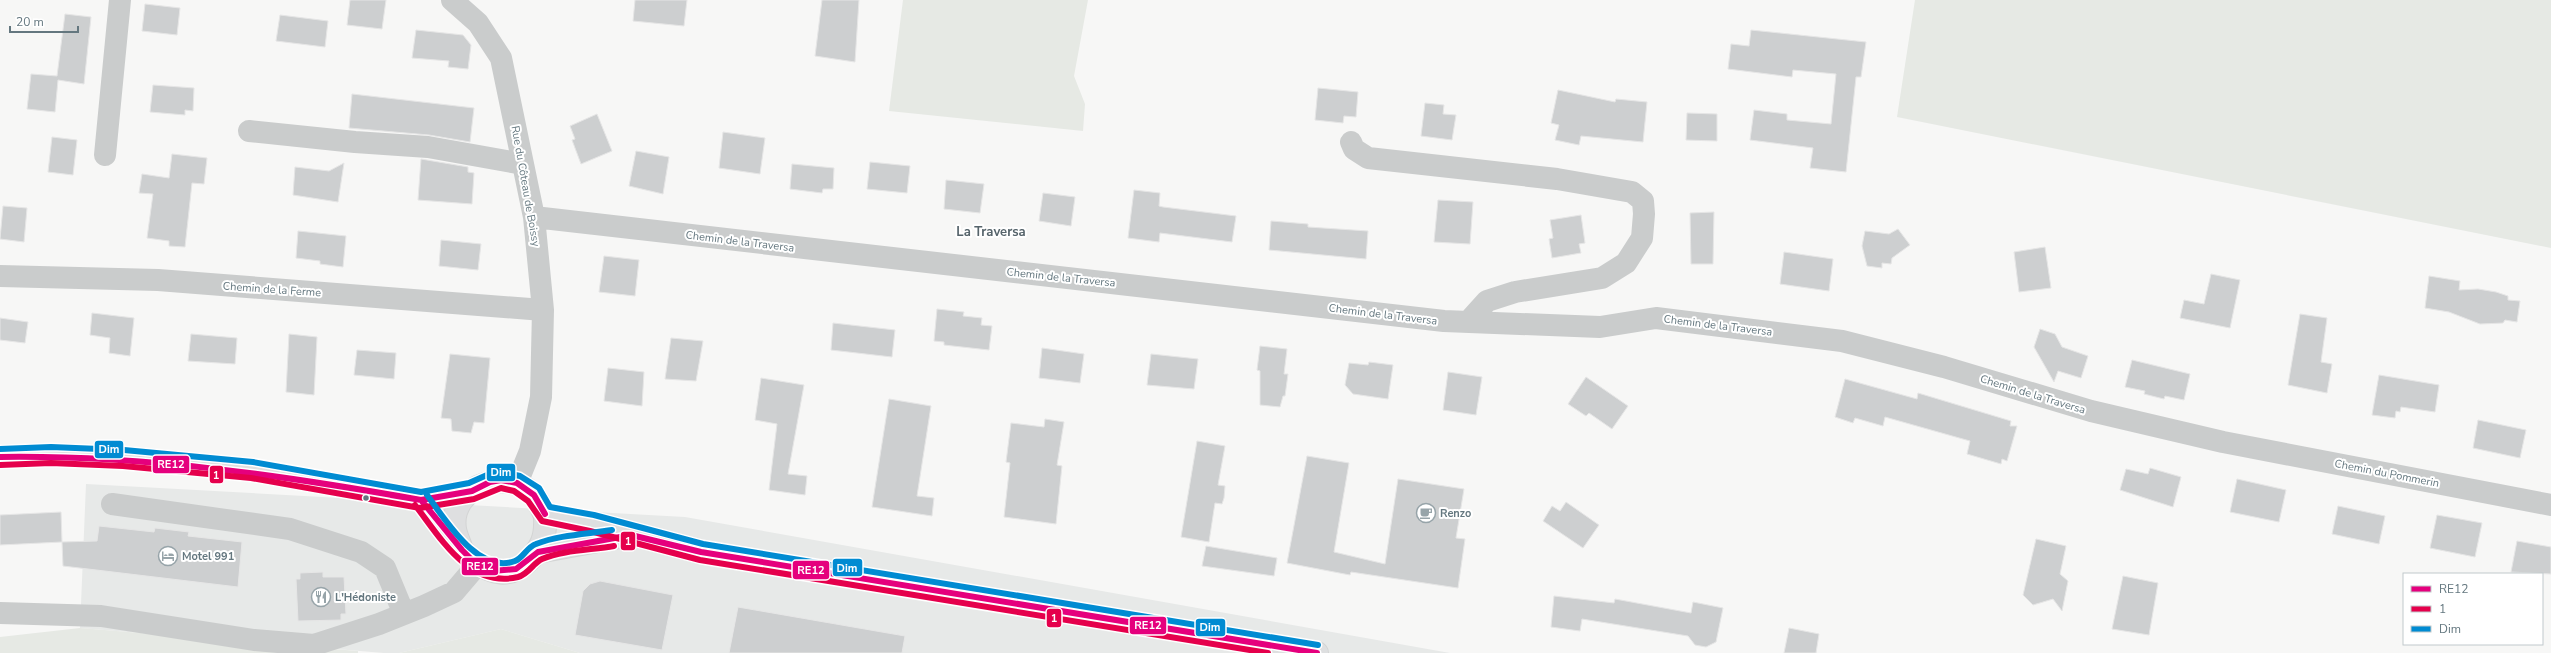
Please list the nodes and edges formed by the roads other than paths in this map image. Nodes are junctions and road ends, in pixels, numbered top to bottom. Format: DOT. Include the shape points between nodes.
graph roads {
  1 [pos="120,0"];
  2 [pos="452,0"];
  3 [pos="249,131"];
  4 [pos="1351,142"];
  5 [pos="104,155"];
  6 [pos="523,164"];
  7 [pos="534,217"];
  8 [pos="0,276"];
  9 [pos="543,310"];
  10 [pos="1468,322"];
  11 [pos="2223,442"];
  12 [pos="0,457"];
  13 [pos="517,484"];
  14 [pos="472,491"];
  15 [pos="421,500"];
  16 [pos="112,504"];
  17 [pos="2551,505"];
  18 [pos="544,514"];
  19 [pos="630,535"];
  20 [pos="462,550"];
  21 [pos="538,552"];
  22 [pos="477,565"];
  23 [pos="0,613"];
  24 [pos="404,614"];
  25 [pos="1317,653"];
  1 -- 5 [label="street"];
  2 -- 6 [label="street, Rue du Côteau de Boissy" via="478,23 501,58"];
  3 -- 6 [label="street" via="428,147"];
  4 -- 10 [label="street" via="1354,149 1368,158 1557,179 1632,192 1643,201 1642,238 1626,263 1602,278 1515,292 1487,301"];
  6 -- 7 [label="street, Rue du Côteau de Boissy"];
  7 -- 9 [label="street, Rue du Côteau de Boissy"];
  7 -- 10 [label="street, Chemin de la Traversa"];
  8 -- 9 [label="street, Chemin de la Ferme" via="158,280"];
  9 -- 13 [label="street, Rue du Côteau de Boissy" via="542,397 530,450"];
  10 -- 11 [label="street, Chemin de la Traversa" via="1600,327 1656,318 1842,341 1944,367 2091,411"];
  11 -- 17 [label="street, Chemin du Pommerin"];
  12 -- 15 [label="main road" via="51,455 124,458 252,470"];
  13 -- 14 [label="main road" via="501,480 490,482"];
  13 -- 18 [label="main road" via="534,495"];
  14 -- 15 [label="main road"];
  14 -- 20 [label="main road" via="460,505 456,520 455,529"];
  15 -- 20 [label="main road"];
  16 -- 24 [label="street" via="290,529 361,552 385,568"];
  18 -- 19 [label="main road" via="592,523"];
  18 -- 21 [label="main road" via="545,535"];
  19 -- 21 [label="main road"];
  19 -- 25 [label="main road" via="700,552"];
  20 -- 22 [label="main road"];
  21 -- 22 [label="main road" via="516,569 492,571"];
  22 -- 24 [label="street" via="454,592"];
  23 -- 24 [label="street" via="101,616 254,640 314,645"];
}
